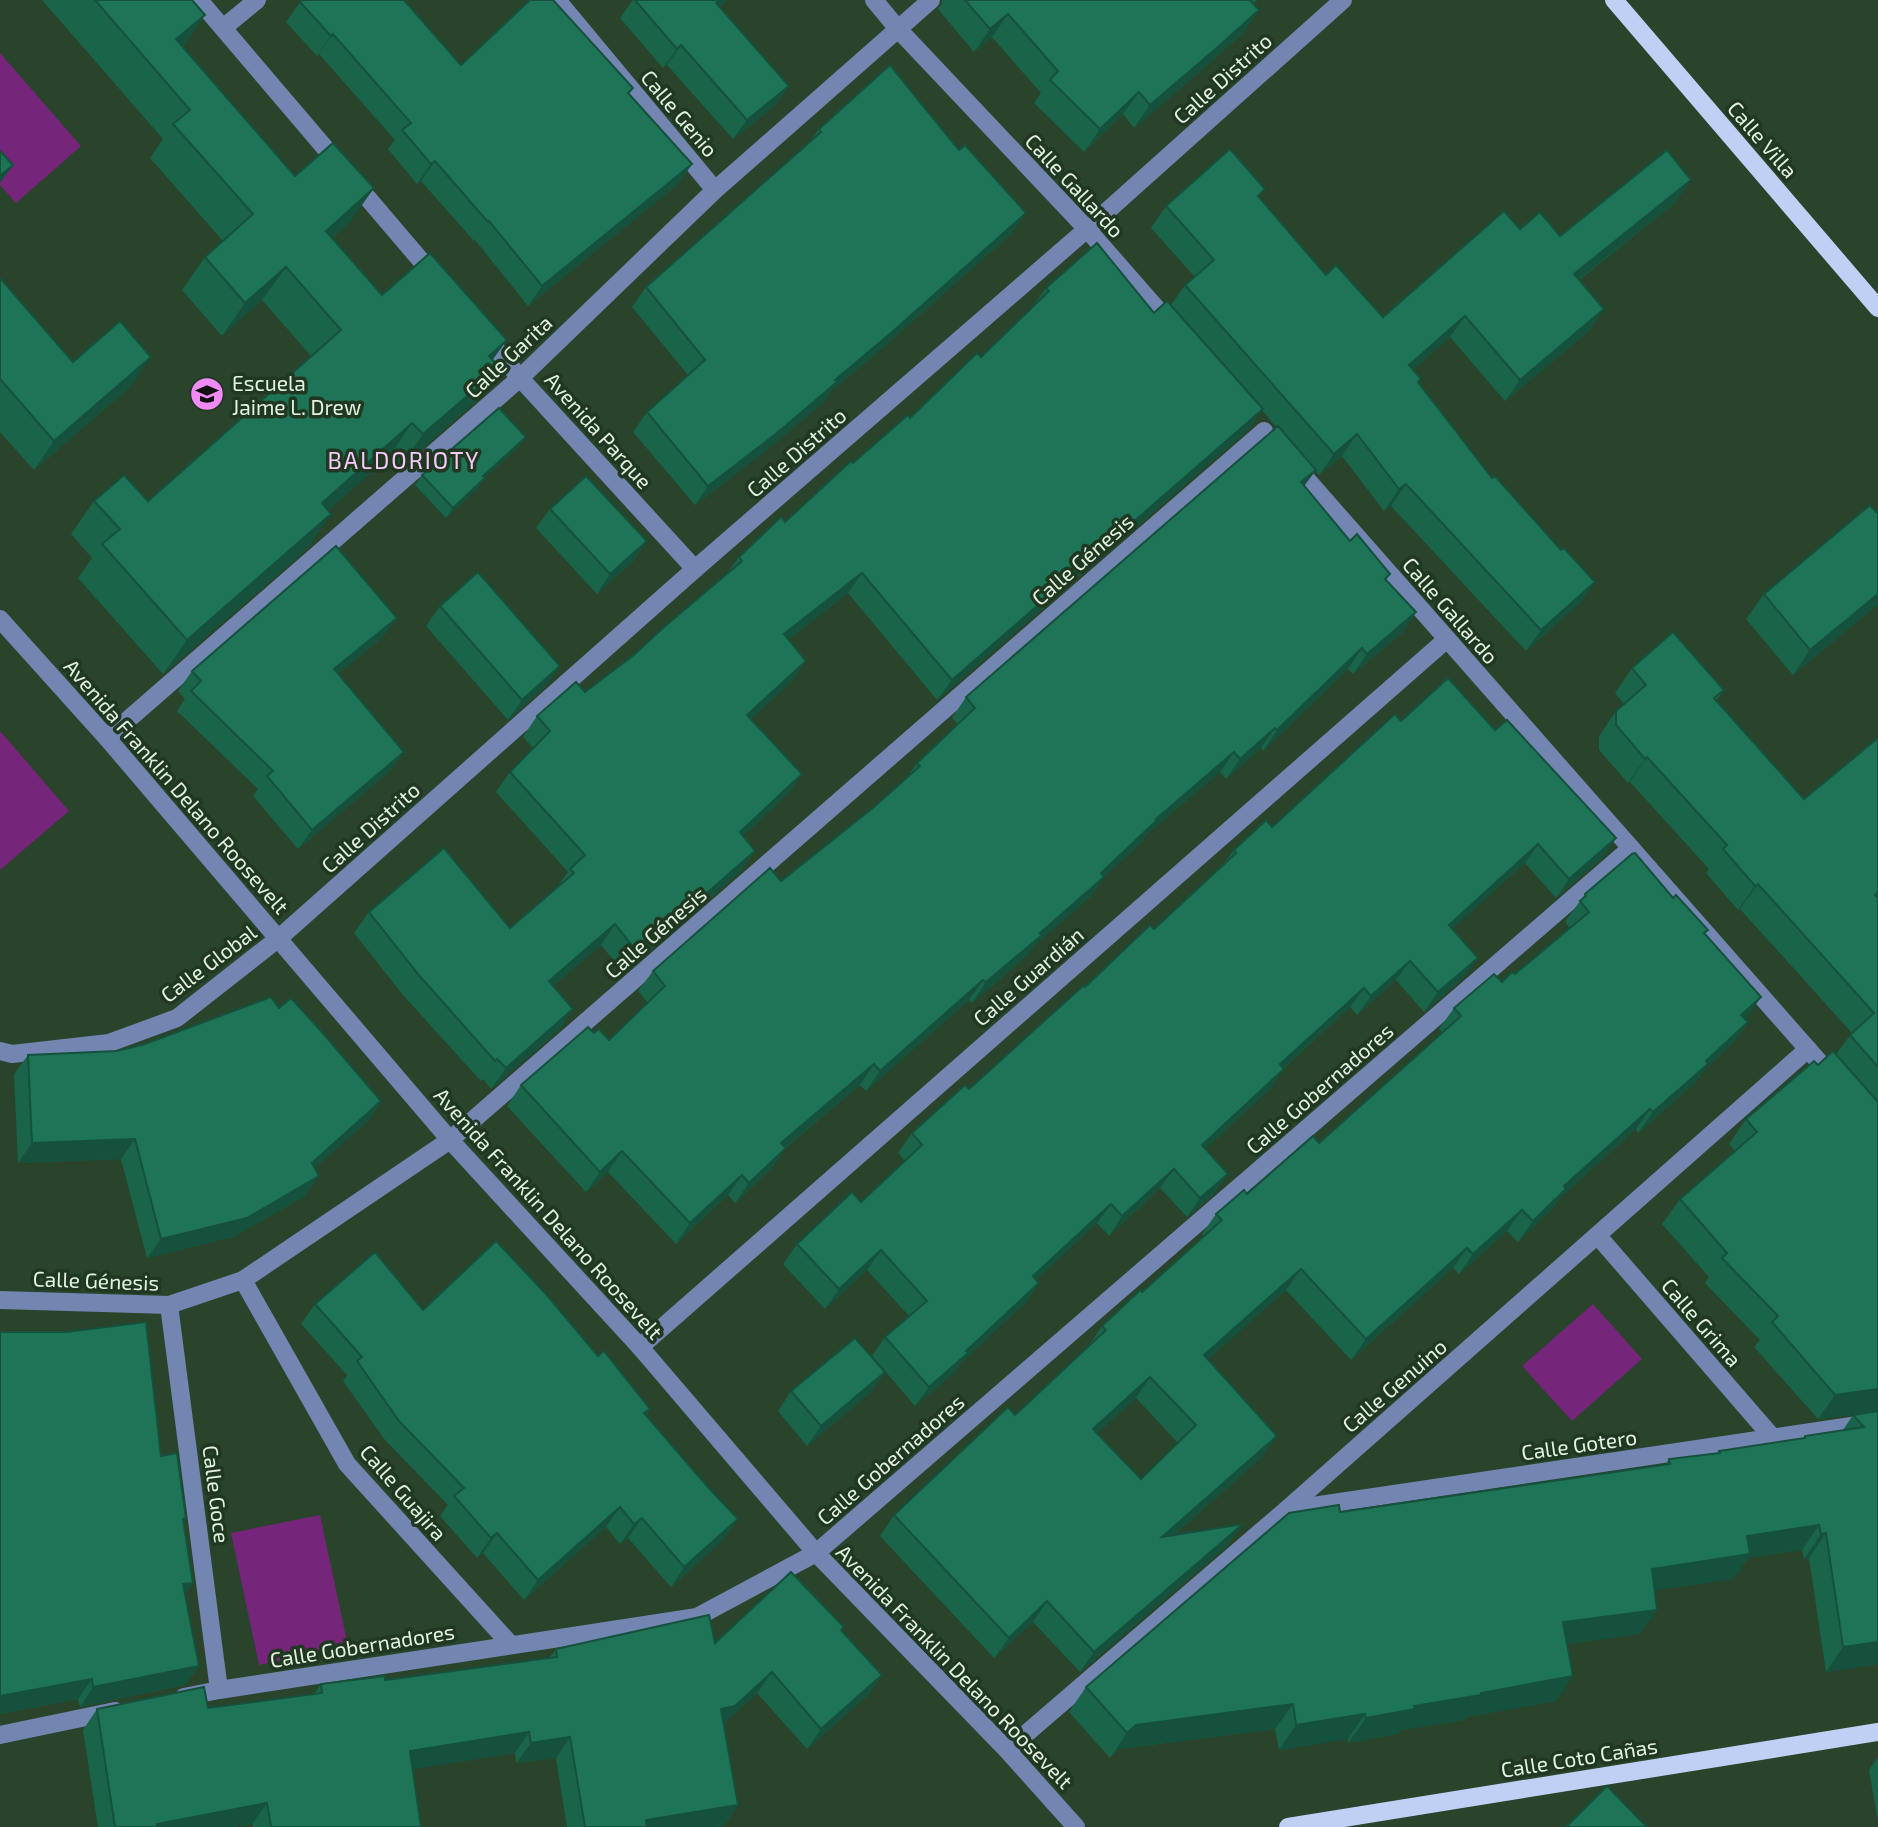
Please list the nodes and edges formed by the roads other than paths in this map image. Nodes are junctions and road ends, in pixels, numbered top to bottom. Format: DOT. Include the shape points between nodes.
graph roads {
  1 [pos="199,0"];
  2 [pos="257,0"];
  3 [pos="557,0"];
  4 [pos="874,0"];
  5 [pos="932,0"];
  6 [pos="1343,0"];
  7 [pos="1614,0"];
  8 [pos="223,28"];
  9 [pos="898,29"];
  10 [pos="715,190"];
  11 [pos="1087,229"];
  12 [pos="448,293"];
  13 [pos="1878,308"];
  14 [pos="475,325"];
  15 [pos="1184,340"];
  16 [pos="520,378"];
  17 [pos="1269,436"];
  18 [pos="695,569"];
  19 [pos="0,619"];
  20 [pos="1447,639"];
  21 [pos="107,738"];
  22 [pos="1631,848"];
  23 [pos="279,938"];
  24 [pos="1808,1049"];
  25 [pos="0,1051"];
  26 [pos="1843,1089"];
  27 [pos="450,1140"];
  28 [pos="1598,1236"];
  29 [pos="243,1280"];
  30 [pos="0,1300"];
  31 [pos="169,1305"];
  32 [pos="640,1347"];
  33 [pos="1878,1422"];
  34 [pos="1773,1438"];
  35 [pos="1286,1510"];
  36 [pos="816,1553"];
  37 [pos="511,1645"];
  38 [pos="219,1690"];
  39 [pos="164,1701"];
  40 [pos="137,1707"];
  41 [pos="1878,1731"];
  42 [pos="0,1735"];
  43 [pos="1007,1750"];
  44 [pos="1076,1827"];
  45 [pos="1288,1827"];
  1 -- 8 [label="street"];
  2 -- 8 [label="street"];
  3 -- 10 [label="street, Calle Genio"];
  4 -- 9 [label="street, Calle Gallardo"];
  5 -- 9 [label="street, Calle Garita"];
  6 -- 11 [label="street, Calle Distrito"];
  7 -- 13 [label="main road, Calle Villa"];
  8 -- 12 [label="street"];
  9 -- 10 [label="street, Calle Garita"];
  9 -- 11 [label="street, Calle Gallardo"];
  10 -- 16 [label="street, Calle Garita"];
  11 -- 15 [label="street, Calle Gallardo"];
  11 -- 18 [label="street, Calle Distrito"];
  14 -- 16 [label="street, Avenida Parque"];
  16 -- 18 [label="street, Avenida Parque"];
  16 -- 21 [label="street, Calle Garita"];
  17 -- 20 [label="street, Calle Gallardo"];
  17 -- 27 [label="street, Calle Génesis"];
  18 -- 23 [label="street, Calle Distrito"];
  19 -- 21 [label="street, Avenida Franklin Delano Roosevelt"];
  20 -- 22 [label="street, Calle Gallardo"];
  20 -- 32 [label="street, Calle Guardián"];
  21 -- 23 [label="street, Avenida Franklin Delano Roosevelt"];
  22 -- 24 [label="street, Calle Gallardo"];
  22 -- 36 [label="street, Calle Gobernadores"];
  23 -- 25 [label="street, Calle Global" via="177,1018 109,1043 12,1054"];
  23 -- 27 [label="street, Avenida Franklin Delano Roosevelt"];
  24 -- 26 [label="street, Calle Gallardo"];
  24 -- 28 [label="street, Calle Genuino"];
  27 -- 29 [label="street, Calle Génesis"];
  27 -- 32 [label="street, Avenida Franklin Delano Roosevelt"];
  28 -- 34 [label="street, Calle Grima"];
  28 -- 35 [label="street, Calle Genuino"];
  29 -- 31 [label="street, Calle Génesis"];
  29 -- 37 [label="street, Calle Guajira" via="347,1464"];
  30 -- 31 [label="street, Calle Génesis"];
  31 -- 38 [label="street, Calle Goce"];
  32 -- 36 [label="street, Avenida Franklin Delano Roosevelt"];
  33 -- 34 [label="street, Calle Gotero"];
  34 -- 35 [label="street, Calle Gotero"];
  35 -- 43 [label="street, Calle Genuino"];
  36 -- 37 [label="street, Calle Gobernadores" via="697,1617"];
  36 -- 43 [label="street, Avenida Franklin Delano Roosevelt"];
  37 -- 38 [label="street, Calle Gobernadores"];
  38 -- 39 [label="street, Calle Gobernadores"];
  40 -- 42 [label="street"];
  41 -- 45 [label="main road, Calle Coto Cañas"];
  43 -- 44 [label="street, Avenida Franklin Delano Roosevelt"];
}
